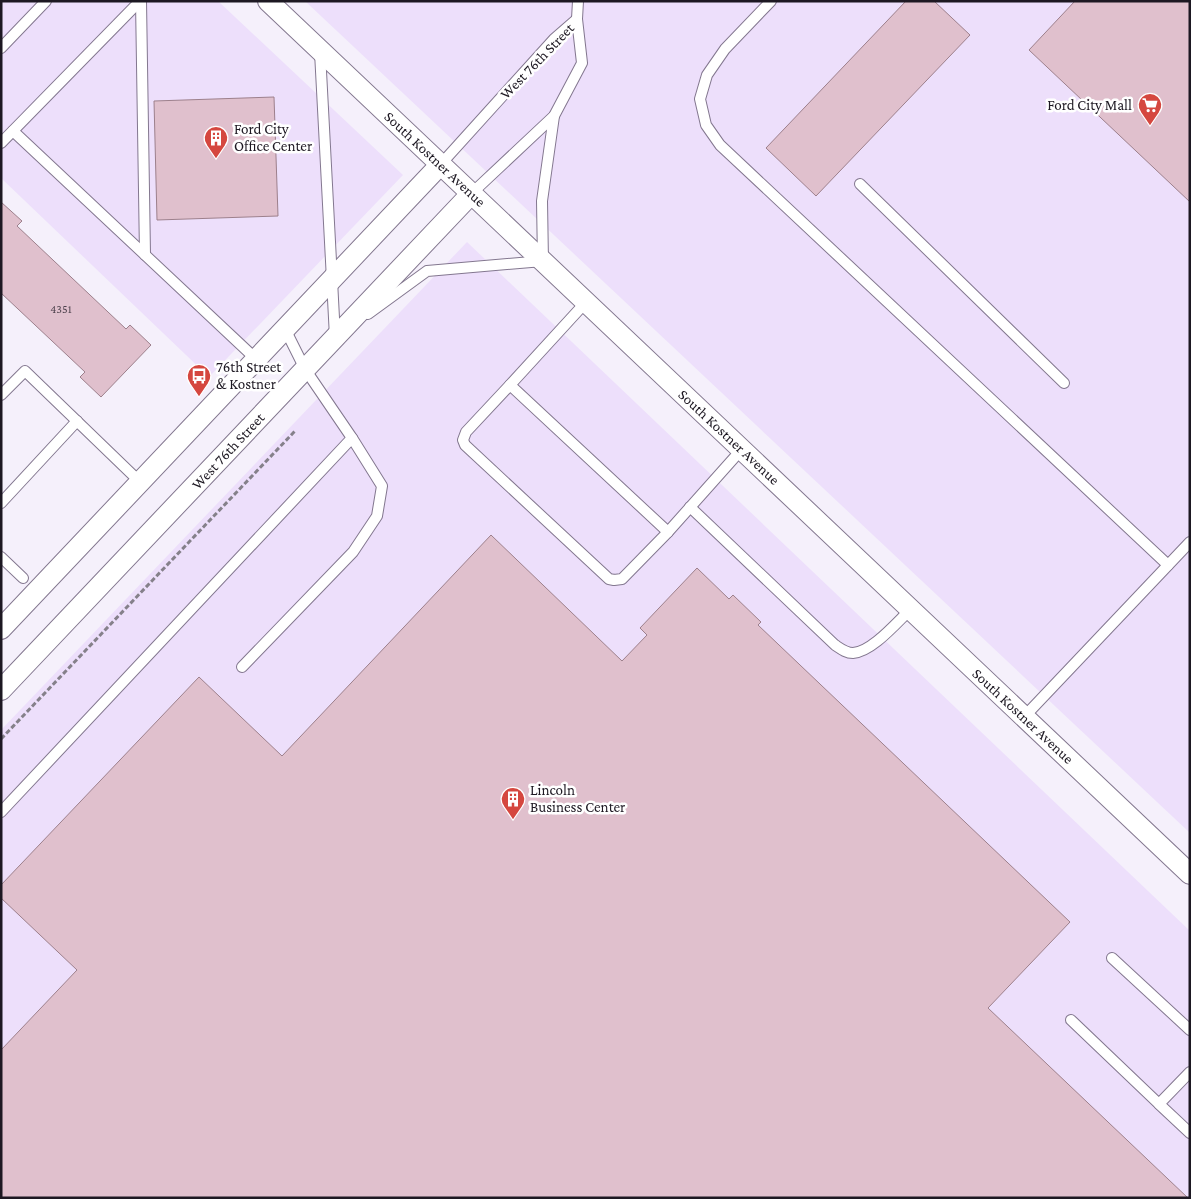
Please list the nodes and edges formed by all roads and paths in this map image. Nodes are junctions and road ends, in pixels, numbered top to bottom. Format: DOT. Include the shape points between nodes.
graph roads {
  1 [pos="46,1"];
  2 [pos="141,1"];
  3 [pos="268,1"];
  4 [pos="578,1"];
  5 [pos="771,1"];
  6 [pos="577,19"];
  7 [pos="1,48"];
  8 [pos="320,50"];
  9 [pos="554,116"];
  10 [pos="13,131"];
  11 [pos="1,143"];
  12 [pos="441,164"];
  13 [pos="860,184"];
  14 [pos="472,193"];
  15 [pos="144,255"];
  16 [pos="543,261"];
  17 [pos="332,279"];
  18 [pos="586,302"];
  19 [pos="285,328"];
  20 [pos="335,338"];
  21 [pos="256,360"];
  22 [pos="305,369"];
  23 [pos="1064,384"];
  24 [pos="510,385"];
  25 [pos="1,395"];
  26 [pos="77,421"];
  27 [pos="295,431"];
  28 [pos="352,438"];
  29 [pos="742,449"];
  30 [pos="140,482"];
  31 [pos="1,503"];
  32 [pos="690,507"];
  33 [pos="668,532"];
  34 [pos="1190,542"];
  35 [pos="1,557"];
  36 [pos="1168,566"];
  37 [pos="23,578"];
  38 [pos="911,609"];
  39 [pos="1,629"];
  40 [pos="242,667"];
  41 [pos="1,690"];
  42 [pos="1024,717"];
  43 [pos="1,739"];
  44 [pos="1,812"];
  45 [pos="1190,874"];
  46 [pos="1112,958"];
  47 [pos="1071,1020"];
  48 [pos="1190,1030"];
  49 [pos="1190,1072"];
  50 [pos="1159,1104"];
  51 [pos="1190,1133"];
  1 -- 7 [label="lane"];
  2 -- 10 [label="lane"];
  2 -- 15 [label="lane"];
  3 -- 8 [label="street, South Kostner Avenue"];
  4 -- 6 [label="lane"];
  5 -- 36 [label="lane" via="725,49 707,75 700,98 710,131 720,145"];
  6 -- 9 [label="lane, West 76th Street" via="582,63"];
  6 -- 12 [label="lane, West 76th Street" via="554,39"];
  8 -- 12 [label="street, South Kostner Avenue"];
  8 -- 17 [label="lane"];
  9 -- 14 [label="lane, West 76th Street"];
  9 -- 16 [label="lane" via="542,201"];
  10 -- 11 [label="lane"];
  10 -- 15 [label="lane"];
  12 -- 14 [label="street, South Kostner Avenue"];
  12 -- 17 [label="street, West 76th Street"];
  13 -- 23 [label="lane"];
  14 -- 16 [label="street, South Kostner Avenue"];
  14 -- 20 [label="street, West 76th Street"];
  15 -- 21 [label="lane"];
  16 -- 18 [label="street, South Kostner Avenue"];
  16 -- 20 [label="lane" via="427,271"];
  17 -- 19 [label="street, West 76th Street"];
  17 -- 20 [label="lane"];
  18 -- 24 [label="lane"];
  18 -- 29 [label="street, South Kostner Avenue"];
  19 -- 21 [label="street, West 76th Street"];
  19 -- 22 [label="lane"];
  20 -- 22 [label="street, West 76th Street"];
  21 -- 30 [label="street, West 76th Street"];
  22 -- 28 [label="lane"];
  22 -- 41 [label="street, West 76th Street"];
  24 -- 33 [label="lane"];
  24 -- 33 [label="lane" via="466,432 464,444 609,578 622,579"];
  25 -- 26 [label="lane" via="25,371"];
  26 -- 30 [label="lane"];
  26 -- 31 [label="lane"];
  27 -- 43 [label="path"];
  28 -- 40 [label="lane" via="382,486 377,516 353,552"];
  28 -- 44 [label="lane"];
  29 -- 32 [label="lane"];
  29 -- 38 [label="street, South Kostner Avenue"];
  30 -- 39 [label="street, West 76th Street"];
  32 -- 33 [label="lane"];
  32 -- 38 [label="lane" via="835,645 846,651 854,653 873,645"];
  34 -- 36 [label="lane"];
  35 -- 37 [label="lane"];
  36 -- 42 [label="lane"];
  38 -- 42 [label="street, South Kostner Avenue"];
  42 -- 45 [label="street, South Kostner Avenue"];
  46 -- 48 [label="lane"];
  47 -- 50 [label="lane"];
  49 -- 50 [label="lane"];
  50 -- 51 [label="lane"];
}
